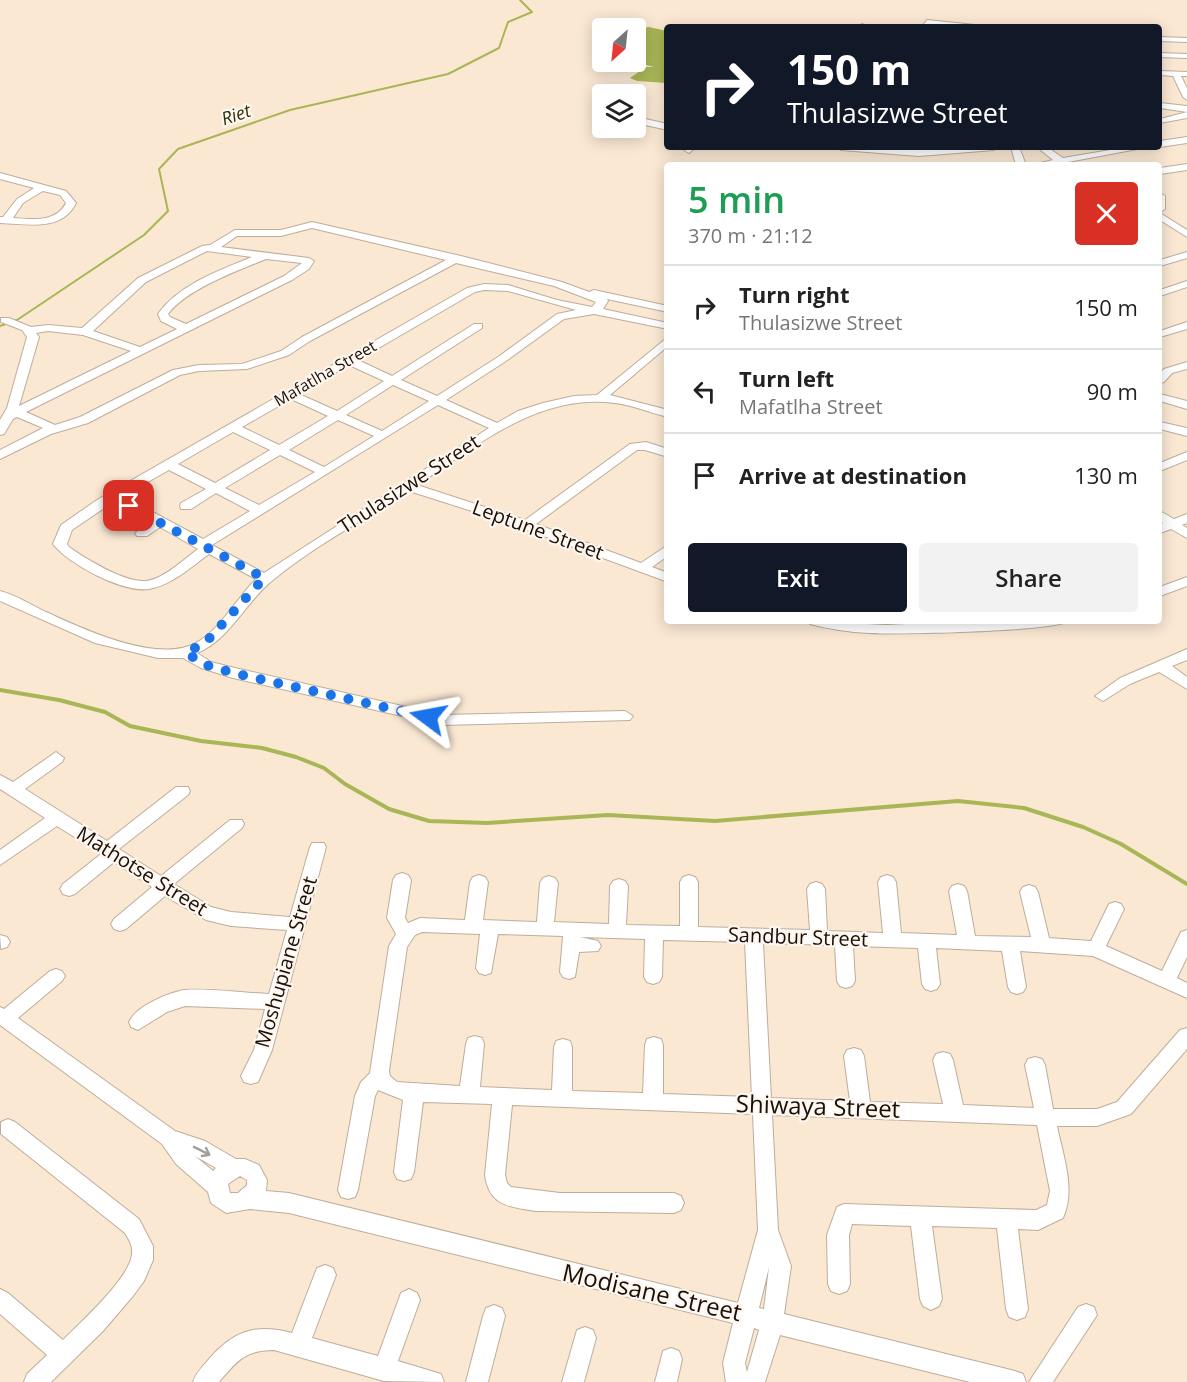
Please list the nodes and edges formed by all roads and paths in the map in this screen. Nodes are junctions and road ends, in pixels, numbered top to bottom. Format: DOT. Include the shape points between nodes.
graph roads {
  1 [pos="927,22"];
  2 [pos="946,24"];
  3 [pos="1162,39"];
  4 [pos="1187,40"];
  5 [pos="1162,55"];
  6 [pos="1187,56"];
  7 [pos="1162,73"];
  8 [pos="1176,74"];
  9 [pos="1187,74"];
  10 [pos="1187,98"];
  11 [pos="1162,106"];
  12 [pos="1187,109"];
  13 [pos="1187,116"];
  14 [pos="1162,121"];
  15 [pos="646,122"];
  16 [pos="664,127"];
  17 [pos="1187,140"];
  18 [pos="1162,144"];
  19 [pos="882,150"];
  20 [pos="952,150"];
  21 [pos="1045,150"];
  22 [pos="1129,150"];
  23 [pos="1063,162"];
  24 [pos="1069,162"];
  25 [pos="1187,167"];
  26 [pos="1162,171"];
  27 [pos="1,177"];
  28 [pos="42,187"];
  29 [pos="1162,215"];
  30 [pos="1162,216"];
  31 [pos="1187,219"];
  32 [pos="3,220"];
  33 [pos="1184,229"];
  34 [pos="1162,232"];
  35 [pos="213,248"];
  36 [pos="265,255"];
  37 [pos="1187,255"];
  38 [pos="457,258"];
  39 [pos="1162,262"];
  40 [pos="1187,284"];
  41 [pos="585,292"];
  42 [pos="1162,292"];
  43 [pos="664,308"];
  44 [pos="596,310"];
  45 [pos="10,322"];
  46 [pos="664,325"];
  47 [pos="1187,325"];
  48 [pos="478,326"];
  49 [pos="187,329"];
  50 [pos="30,331"];
  51 [pos="85,332"];
  52 [pos="1162,333"];
  53 [pos="664,343"];
  54 [pos="141,351"];
  55 [pos="348,360"];
  56 [pos="1187,365"];
  57 [pos="1162,378"];
  58 [pos="393,380"];
  59 [pos="290,394"];
  60 [pos="599,399"];
  61 [pos="1162,399"];
  62 [pos="438,400"];
  63 [pos="1187,405"];
  64 [pos="664,413"];
  65 [pos="13,414"];
  66 [pos="338,415"];
  67 [pos="1162,426"];
  68 [pos="496,427"];
  69 [pos="232,428"];
  70 [pos="54,429"];
  71 [pos="0,431"];
  72 [pos="1187,432"];
  73 [pos="383,436"];
  74 [pos="278,451"];
  75 [pos="664,452"];
  76 [pos="0,455"];
  77 [pos="1187,456"];
  78 [pos="167,464"];
  79 [pos="1162,466"];
  80 [pos="325,472"];
  81 [pos="407,486"];
  82 [pos="215,488"];
  83 [pos="114,497"];
  84 [pos="186,506"];
  85 [pos="261,511"];
  86 [pos="1187,518"];
  87 [pos="160,522"];
  88 [pos="527,525"];
  89 [pos="1166,527"];
  90 [pos="142,533"];
  91 [pos="1187,534"];
  92 [pos="205,547"];
  93 [pos="664,552"];
  94 [pos="644,568"];
  95 [pos="664,576"];
  96 [pos="264,578"];
  97 [pos="1187,581"];
  98 [pos="1162,591"];
  99 [pos="0,595"];
  100 [pos="829,624"];
  101 [pos="994,624"];
  102 [pos="186,653"];
  103 [pos="1187,654"];
  104 [pos="1161,666"];
  105 [pos="1187,684"];
  106 [pos="1103,696"];
  107 [pos="625,716"];
  108 [pos="56,758"];
  109 [pos="4,784"];
  110 [pos="182,791"];
  111 [pos="56,818"];
  112 [pos="236,824"];
  113 [pos="318,847"];
  114 [pos="110,852"];
  115 [pos="0,859"];
  116 [pos="402,880"];
  117 [pos="479,882"];
  118 [pos="689,882"];
  119 [pos="887,882"];
  120 [pos="549,883"];
  121 [pos="162,886"];
  122 [pos="619,886"];
  123 [pos="69,889"];
  124 [pos="816,889"];
  125 [pos="958,891"];
  126 [pos="1029,892"];
  127 [pos="1116,909"];
  128 [pos="120,924"];
  129 [pos="297,924"];
  130 [pos="481,927"];
  131 [pos="545,929"];
  132 [pos="617,931"];
  133 [pos="654,932"];
  134 [pos="689,933"];
  135 [pos="404,935"];
  136 [pos="754,935"];
  137 [pos="572,937"];
  138 [pos="819,937"];
  139 [pos="1187,937"];
  140 [pos="844,938"];
  141 [pos="893,940"];
  142 [pos="926,941"];
  143 [pos="967,942"];
  144 [pos="1010,944"];
  145 [pos="1042,945"];
  146 [pos="592,946"];
  147 [pos="1096,949"];
  148 [pos="485,968"];
  149 [pos="569,972"];
  150 [pos="56,976"];
  151 [pos="653,977"];
  152 [pos="846,981"];
  153 [pos="1167,981"];
  154 [pos="931,984"];
  155 [pos="1017,987"];
  156 [pos="1187,991"];
  157 [pos="276,1002"];
  158 [pos="2,1017"];
  159 [pos="138,1022"];
  160 [pos="1187,1036"];
  161 [pos="475,1044"];
  162 [pos="654,1045"];
  163 [pos="564,1047"];
  164 [pos="854,1056"];
  165 [pos="943,1060"];
  166 [pos="1035,1065"];
  167 [pos="251,1076"];
  168 [pos="380,1079"];
  169 [pos="414,1093"];
  170 [pos="469,1095"];
  171 [pos="503,1097"];
  172 [pos="562,1098"];
  173 [pos="653,1101"];
  174 [pos="763,1105"];
  175 [pos="861,1109"];
  176 [pos="954,1112"];
  177 [pos="1046,1117"];
  178 [pos="8,1128"];
  179 [pos="169,1138"];
  180 [pos="233,1168"];
  181 [pos="404,1172"];
  182 [pos="216,1185"];
  183 [pos="348,1190"];
  184 [pos="253,1191"];
  185 [pos="674,1203"];
  186 [pos="920,1216"];
  187 [pos="1006,1218"];
  188 [pos="768,1230"];
  189 [pos="326,1275"];
  190 [pos="839,1284"];
  191 [pos="931,1299"];
  192 [pos="0,1300"];
  193 [pos="409,1300"];
  194 [pos="1017,1309"];
  195 [pos="747,1315"];
  196 [pos="494,1316"];
  197 [pos="1086,1316"];
  198 [pos="770,1320"];
  199 [pos="585,1338"];
  200 [pos="298,1345"];
  201 [pos="62,1354"];
  202 [pos="671,1359"];
  203 [pos="384,1370"];
  204 [pos="35,1382"];
  205 [pos="204,1382"];
  206 [pos="433,1382"];
  207 [pos="477,1382"];
  208 [pos="573,1382"];
  209 [pos="666,1382"];
  210 [pos="737,1382"];
  211 [pos="754,1382"];
  212 [pos="1014,1382"];
  213 [pos="1040,1382"];
  1 -- 2 [label="street"];
  3 -- 4 [label="street"];
  5 -- 6 [label="street"];
  7 -- 8 [label="street"];
  8 -- 9 [label="street"];
  8 -- 10 [label="street"];
  11 -- 12 [label="street"];
  13 -- 14 [label="street"];
  15 -- 16 [label="street"];
  17 -- 18 [label="street"];
  19 -- 20 [label="street"];
  21 -- 23 [label="street"];
  22 -- 24 [label="street"];
  25 -- 26 [label="street"];
  27 -- 28 [label="street"];
  28 -- 32 [label="street" via="20,201"];
  28 -- 32 [label="street" via="69,198 71,205 64,215 48,221"];
  29 -- 31 [label="street"];
  30 -- 33 [label="street"];
  33 -- 34 [label="street"];
  35 -- 36 [label="street"];
  35 -- 38 [label="street" via="232,233 281,233 312,225"];
  35 -- 51 [label="street" via="204,248 142,280"];
  36 -- 49 [label="street" via="166,308 165,319"];
  36 -- 49 [label="street" via="309,261 288,278"];
  37 -- 39 [label="street"];
  38 -- 41 [label="street"];
  38 -- 70 [label="street" via="285,353 243,368 177,372 84,420"];
  40 -- 42 [label="street"];
  41 -- 43 [label="street"];
  41 -- 44 [label="street" via="603,301"];
  44 -- 46 [label="street, Mafatlha Street"];
  44 -- 55 [label="street, Mafatlha Street" via="554,303 517,289 479,287"];
  44 -- 62 [label="street" via="561,316"];
  45 -- 50 [label="street"];
  47 -- 52 [label="street"];
  48 -- 58 [label="street"];
  49 -- 54 [label="street"];
  50 -- 51 [label="street" via="48,328"];
  50 -- 65 [label="street" via="33,340"];
  51 -- 54 [label="street"];
  53 -- 60 [label="street"];
  54 -- 65 [label="street"];
  55 -- 58 [label="street"];
  55 -- 59 [label="street, Mafatlha Street"];
  56 -- 57 [label="street"];
  58 -- 62 [label="street"];
  58 -- 66 [label="street"];
  59 -- 66 [label="street"];
  59 -- 69 [label="street, Mafatlha Street"];
  60 -- 64 [label="street, Thulasizwe Street" via="628,402"];
  60 -- 68 [label="street, Thulasizwe Street" via="538,408"];
  61 -- 63 [label="street"];
  62 -- 68 [label="street"];
  62 -- 73 [label="street"];
  65 -- 70 [label="street"];
  65 -- 71 [label="street"];
  66 -- 73 [label="street"];
  66 -- 74 [label="street"];
  67 -- 72 [label="street"];
  68 -- 81 [label="street, Thulasizwe Street"];
  69 -- 74 [label="street"];
  69 -- 78 [label="street, Mafatlha Street"];
  70 -- 76 [label="street"];
  73 -- 80 [label="street"];
  74 -- 80 [label="street"];
  74 -- 82 [label="street"];
  75 -- 88 [label="street" via="634,447"];
  77 -- 79 [label="street"];
  78 -- 82 [label="street"];
  78 -- 83 [label="street, Mafatlha Street"];
  80 -- 85 [label="street"];
  81 -- 88 [label="street, Leptune Street"];
  81 -- 96 [label="street, Thulasizwe Street"];
  82 -- 84 [label="street"];
  82 -- 85 [label="street"];
  83 -- 87 [label="street"];
  83 -- 92 [label="street, Mafatlha Street" via="66,528 60,544 65,552 141,585 159,580"];
  85 -- 92 [label="street"];
  86 -- 89 [label="street"];
  87 -- 90 [label="street"];
  87 -- 92 [label="street"];
  88 -- 94 [label="street, Leptune Street"];
  89 -- 91 [label="street"];
  92 -- 96 [label="street"];
  93 -- 94 [label="street"];
  94 -- 95 [label="street, Leptune Street"];
  96 -- 102 [label="street, Thulasizwe Street" via="206,642"];
  97 -- 98 [label="street"];
  99 -- 102 [label="street" via="120,647 170,655"];
  100 -- 101 [label="street" via="885,631"];
  102 -- 107 [label="street" via="206,665 233,673 442,720"];
  103 -- 104 [label="street"];
  104 -- 105 [label="street"];
  104 -- 106 [label="street" via="1125,681"];
  108 -- 109 [label="street"];
  109 -- 111 [label="street, Mathotse Street"];
  110 -- 114 [label="street"];
  111 -- 114 [label="street, Mathotse Street"];
  111 -- 115 [label="street"];
  112 -- 121 [label="street"];
  113 -- 129 [label="street, Moshupiane Street"];
  114 -- 121 [label="street, Mathotse Street"];
  114 -- 123 [label="street"];
  116 -- 135 [label="street" via="396,918"];
  117 -- 130 [label="street"];
  118 -- 134 [label="street"];
  119 -- 141 [label="street"];
  120 -- 131 [label="street"];
  121 -- 128 [label="street"];
  121 -- 129 [label="street, Mathotse Street" via="216,917"];
  122 -- 132 [label="street"];
  124 -- 138 [label="street"];
  125 -- 143 [label="street"];
  126 -- 145 [label="street"];
  127 -- 147 [label="street"];
  129 -- 157 [label="street, Moshupiane Street"];
  130 -- 131 [label="street, Sandbur Street"];
  130 -- 135 [label="street, Sandbur Street" via="420,925"];
  130 -- 148 [label="street"];
  131 -- 137 [label="street, Sandbur Street"];
  132 -- 133 [label="street, Sandbur Street"];
  132 -- 137 [label="street, Sandbur Street"];
  133 -- 134 [label="street, Sandbur Street"];
  133 -- 151 [label="street"];
  134 -- 136 [label="street, Sandbur Street"];
  135 -- 168 [label="street" via="397,951"];
  136 -- 138 [label="street, Sandbur Street"];
  136 -- 174 [label="street"];
  137 -- 146 [label="street"];
  137 -- 149 [label="street"];
  138 -- 140 [label="street, Sandbur Street"];
  139 -- 153 [label="street"];
  140 -- 141 [label="street, Sandbur Street"];
  140 -- 152 [label="street"];
  141 -- 142 [label="street, Sandbur Street"];
  142 -- 143 [label="street, Sandbur Street"];
  142 -- 154 [label="street"];
  143 -- 144 [label="street, Sandbur Street"];
  144 -- 145 [label="street, Sandbur Street"];
  144 -- 155 [label="street"];
  145 -- 147 [label="street, Sandbur Street"];
  147 -- 153 [label="street, Sandbur Street"];
  150 -- 158 [label="street"];
  153 -- 156 [label="street, Sandbur Street"];
  157 -- 159 [label="street" via="184,998 159,1007"];
  157 -- 167 [label="street, Moshupiane Street" via="263,1050"];
  158 -- 179 [label="street, Modisane Street"];
  160 -- 177 [label="street, Shiwaya Street" via="1116,1115"];
  161 -- 170 [label="street"];
  162 -- 173 [label="street"];
  163 -- 172 [label="street"];
  164 -- 175 [label="street"];
  165 -- 176 [label="street"];
  166 -- 177 [label="street"];
  168 -- 169 [label="street, Shiwaya Street" via="395,1091"];
  168 -- 183 [label="street" via="368,1088 365,1096"];
  169 -- 170 [label="street, Shiwaya Street"];
  169 -- 181 [label="street"];
  170 -- 171 [label="street, Shiwaya Street"];
  171 -- 172 [label="street, Shiwaya Street"];
  171 -- 185 [label="street" via="495,1175 496,1185 504,1194 530,1200"];
  172 -- 173 [label="street, Shiwaya Street"];
  173 -- 174 [label="street, Shiwaya Street"];
  174 -- 175 [label="street, Shiwaya Street"];
  174 -- 188 [label="street"];
  175 -- 176 [label="street, Shiwaya Street"];
  176 -- 177 [label="street, Shiwaya Street"];
  177 -- 187 [label="street" via="1060,1191 1056,1210 1045,1218"];
  178 -- 201 [label="street" via="132,1226 144,1248 130,1285"];
  179 -- 180 [label="street, Modisane Street, one-way" via="198,1148"];
  179 -- 182 [label="street, Modisane Street" via="183,1158"];
  180 -- 182 [label="street"];
  180 -- 184 [label="street, Modisane Street" via="253,1171"];
  182 -- 184 [label="street, Modisane Street" via="218,1196 226,1203 237,1204"];
  184 -- 195 [label="street, Modisane Street"];
  186 -- 187 [label="street"];
  186 -- 190 [label="street" via="844,1214 838,1235"];
  186 -- 191 [label="street"];
  187 -- 194 [label="street"];
  188 -- 195 [label="street"];
  188 -- 198 [label="street" via="780,1266"];
  189 -- 200 [label="street"];
  192 -- 201 [label="street"];
  193 -- 203 [label="street"];
  195 -- 198 [label="street, Modisane Street"];
  195 -- 210 [label="street" via="734,1363"];
  196 -- 207 [label="street"];
  197 -- 213 [label="street"];
  198 -- 211 [label="street" via="761,1368"];
  198 -- 212 [label="street, Modisane Street"];
  199 -- 208 [label="street"];
  200 -- 203 [label="street"];
  200 -- 205 [label="street" via="257,1337 243,1342"];
  201 -- 204 [label="street"];
  202 -- 209 [label="street"];
  203 -- 206 [label="street"];
}
